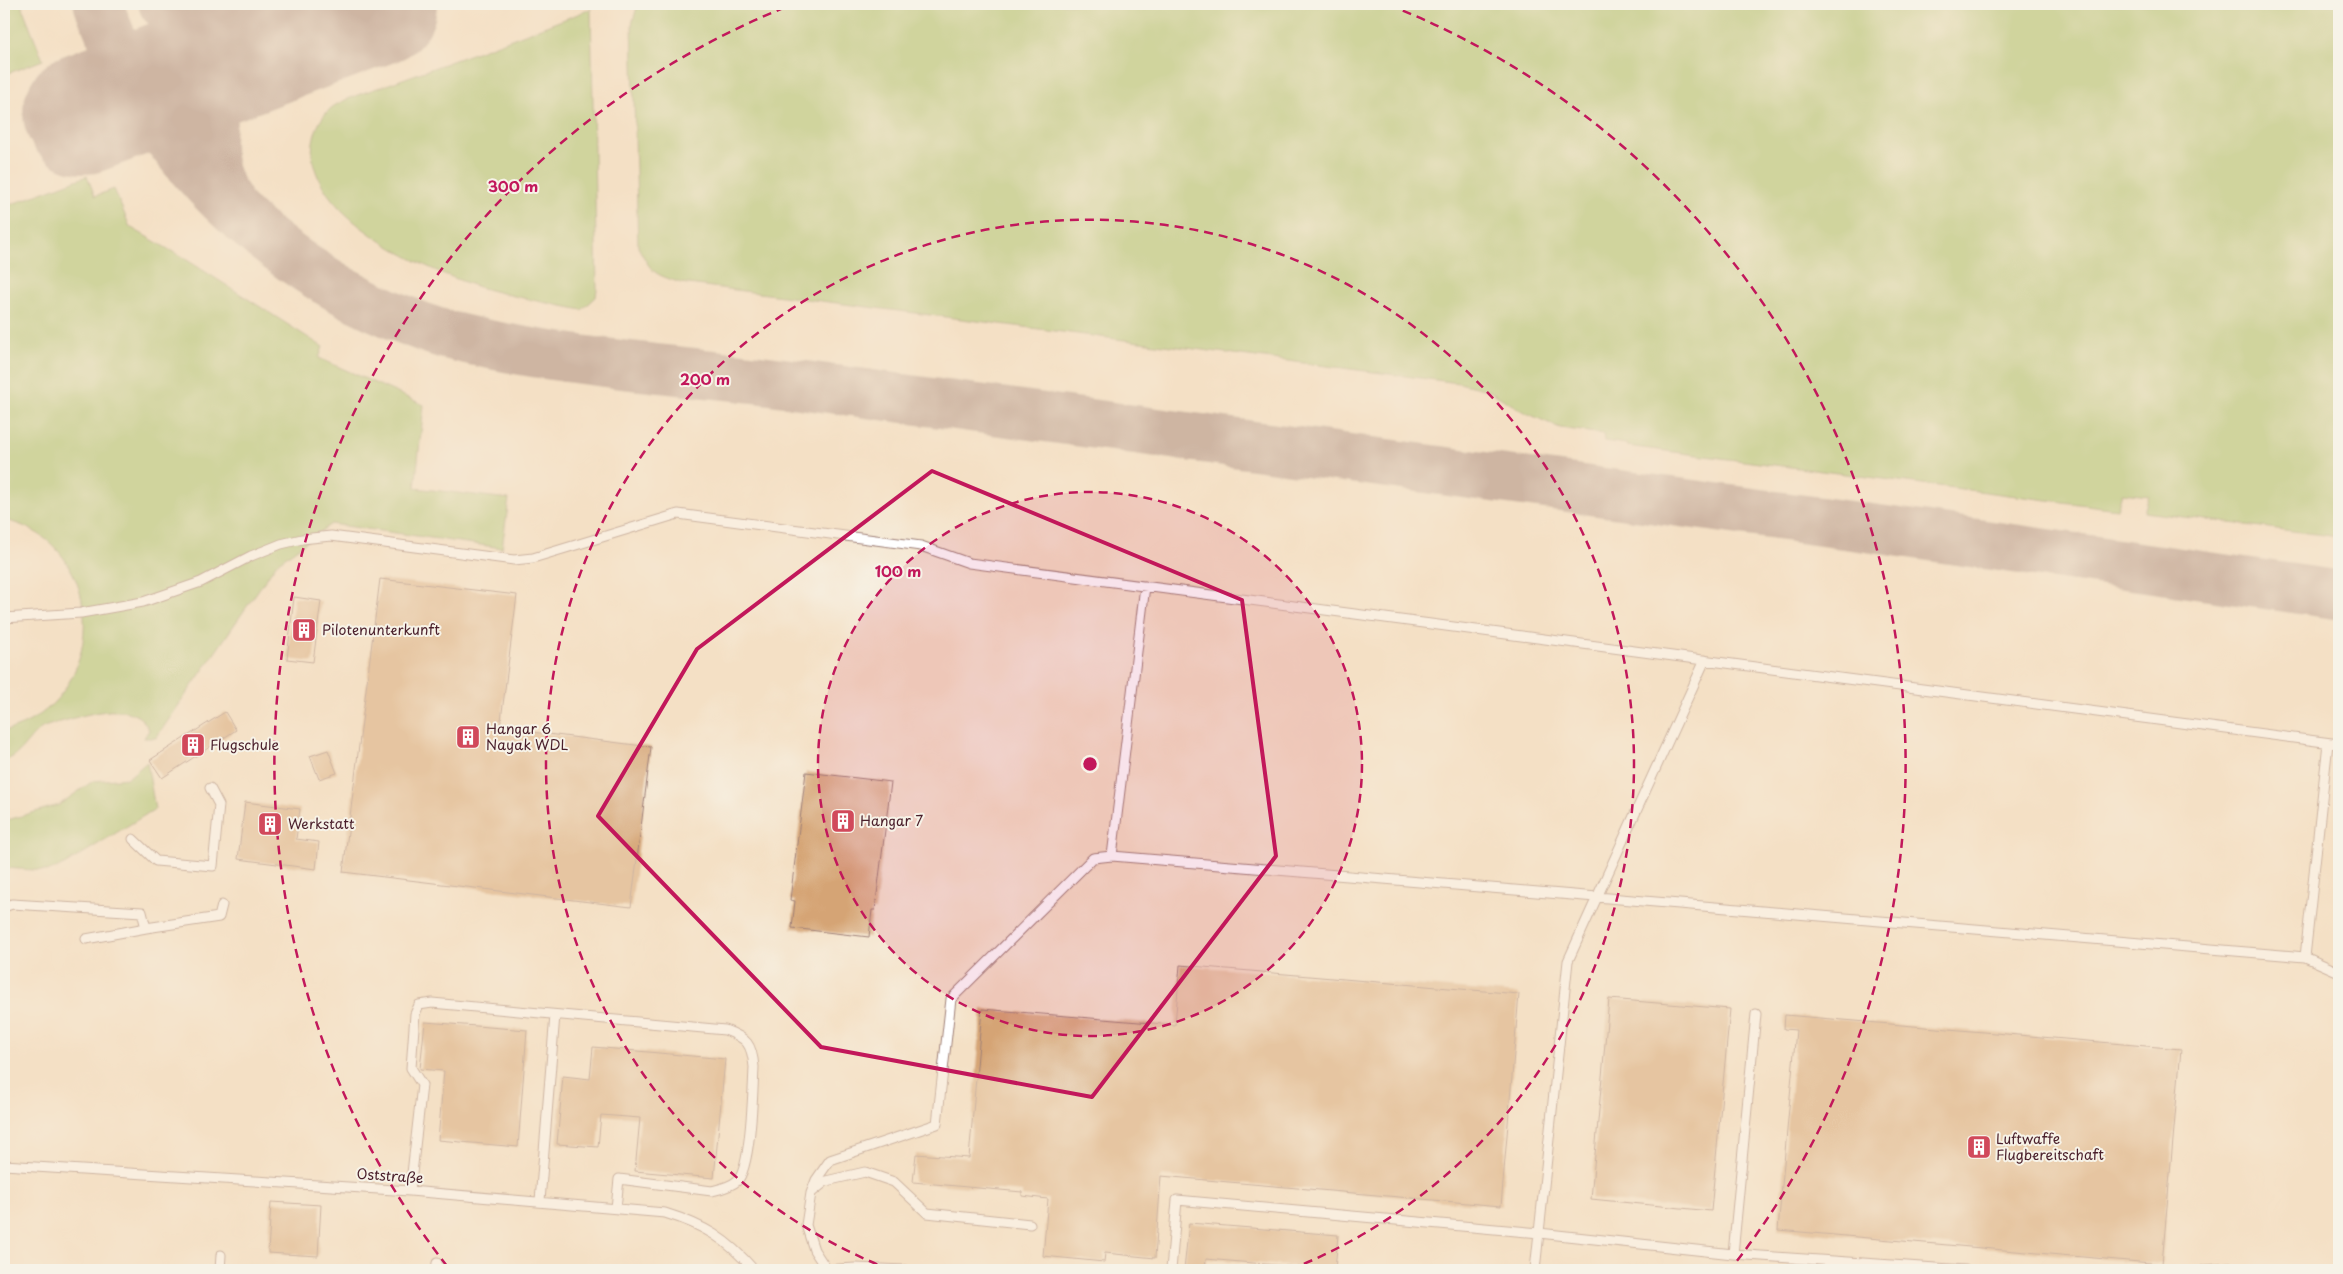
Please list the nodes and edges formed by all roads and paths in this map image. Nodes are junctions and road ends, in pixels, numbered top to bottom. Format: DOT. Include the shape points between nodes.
graph roads {
  1 [pos="1146,586"];
  2 [pos="4,618"];
  3 [pos="1704,660"];
  4 [pos="2328,743"];
  5 [pos="2339,744"];
  6 [pos="210,788"];
  7 [pos="133,839"];
  8 [pos="1112,856"];
  9 [pos="1595,898"];
  10 [pos="222,905"];
  11 [pos="4,907"];
  12 [pos="146,928"];
  13 [pos="86,939"];
  14 [pos="2305,958"];
  15 [pos="2339,972"];
  16 [pos="1756,1014"];
  17 [pos="555,1015"];
  18 [pos="4,1165"];
  19 [pos="410,1191"];
  20 [pos="811,1193"];
  21 [pos="540,1201"];
  22 [pos="616,1208"];
  23 [pos="1030,1224"];
  24 [pos="1539,1233"];
  25 [pos="1733,1254"];
  26 [pos="221,1255"];
  27 [pos="220,1270"];
  28 [pos="754,1270"];
  29 [pos="826,1270"];
  30 [pos="895,1270"];
  31 [pos="906,1270"];
  32 [pos="1171,1270"];
  33 [pos="1535,1270"];
  34 [pos="1965,1270"];
  35 [pos="2204,1270"];
  36 [pos="2250,1270"];
  1 -- 2 [label="lane" via="969,563 921,546 678,514 533,558 514,560 331,536 302,539 259,553 201,582 143,602 81,613"];
  1 -- 3 [label="lane"];
  1 -- 8 [label="lane"];
  3 -- 4 [label="lane"];
  3 -- 9 [label="lane"];
  4 -- 5 [label="lane"];
  4 -- 14 [label="lane"];
  6 -- 7 [label="lane" via="219,805 213,866 156,862"];
  8 -- 9 [label="lane"];
  8 -- 20 [label="lane" via="1093,858 951,999 937,1124 830,1160"];
  9 -- 14 [label="lane"];
  9 -- 24 [label="lane" via="1568,961"];
  10 -- 12 [label="lane" via="218,917"];
  11 -- 12 [label="lane" via="12,904 142,912"];
  12 -- 13 [label="lane"];
  14 -- 15 [label="lane"];
  16 -- 25 [label="lane"];
  17 -- 19 [label="lane" via="432,1003 419,1005 415,1014 412,1068 422,1085"];
  17 -- 21 [label="lane"];
  17 -- 22 [label="lane" via="725,1030 748,1041 753,1056 746,1160 737,1181 712,1191 619,1179"];
  18 -- 19 [label="lane, Oststraße"];
  19 -- 21 [label="lane, Oststraße"];
  20 -- 23 [label="lane" via="826,1181 865,1172 894,1182 927,1213"];
  20 -- 29 [label="lane" via="806,1225 814,1250"];
  21 -- 22 [label="lane, Oststraße"];
  22 -- 28 [label="lane, Oststraße" via="666,1212 692,1221 712,1231"];
  24 -- 25 [label="lane"];
  24 -- 32 [label="lane" via="1178,1200"];
  24 -- 33 [label="lane"];
  25 -- 34 [label="lane"];
  26 -- 27 [label="lane"];
  29 -- 30 [label="lane"];
  30 -- 31 [label="lane"];
  35 -- 36 [label="lane"];
}
